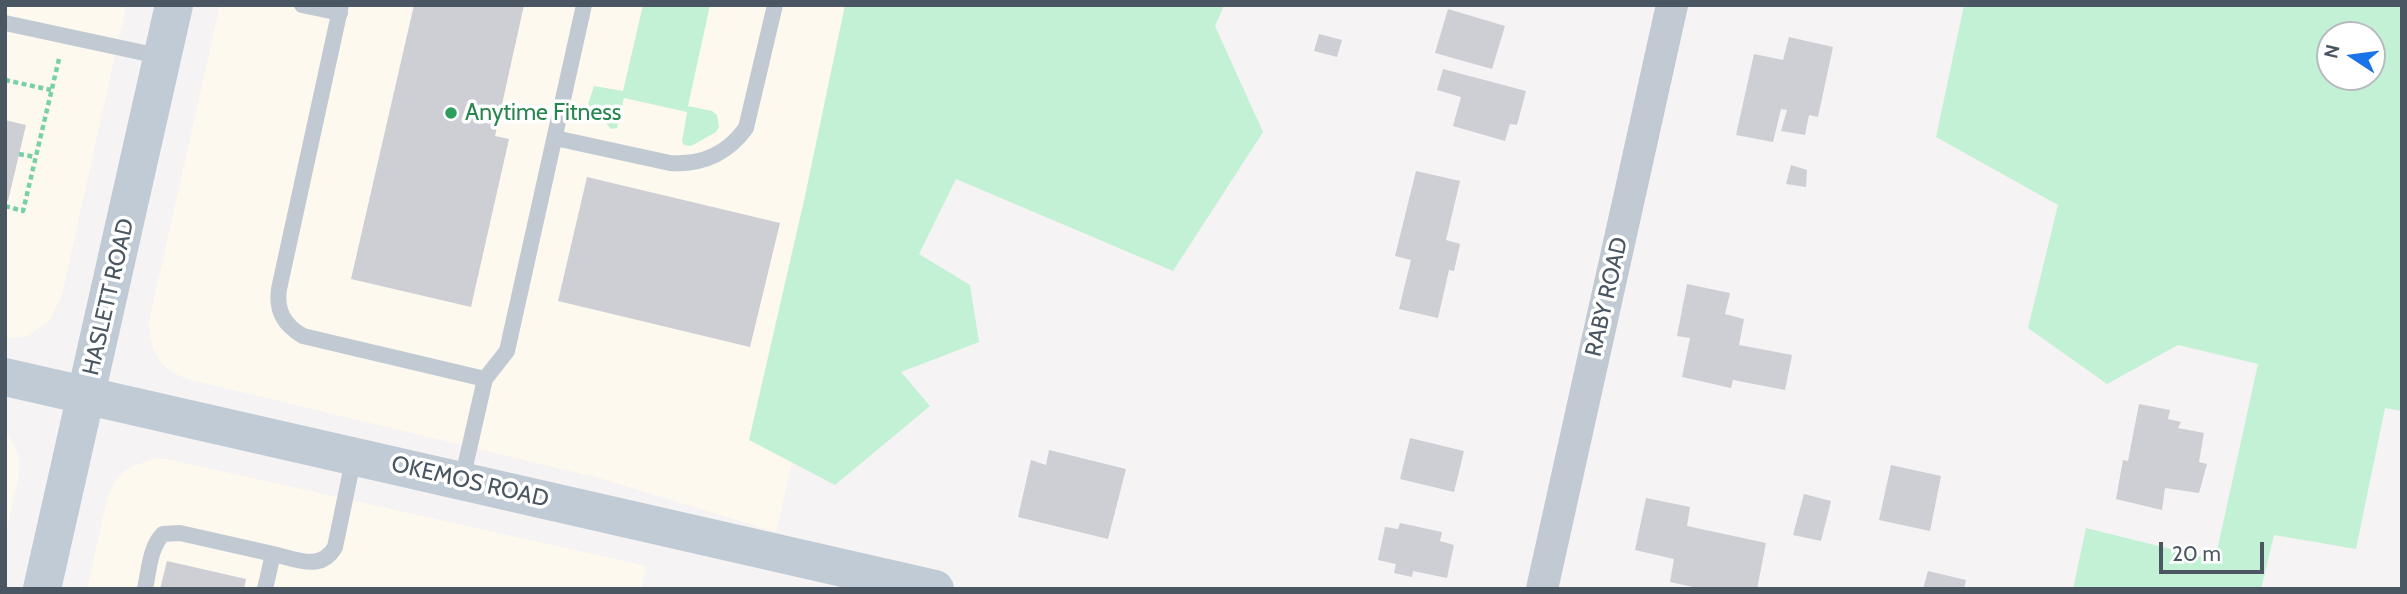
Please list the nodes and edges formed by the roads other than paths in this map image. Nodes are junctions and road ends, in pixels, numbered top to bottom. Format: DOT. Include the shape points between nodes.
graph roads {
  1 [pos="174,5"];
  2 [pos="302,5"];
  3 [pos="584,5"];
  4 [pos="775,5"];
  5 [pos="1672,5"];
  6 [pos="340,9"];
  7 [pos="5,23"];
  8 [pos="163,57"];
  9 [pos="555,138"];
  10 [pos="5,377"];
  11 [pos="485,379"];
  12 [pos="86,396"];
  13 [pos="354,456"];
  14 [pos="462,480"];
  15 [pos="273,554"];
  16 [pos="42,589"];
  17 [pos="145,589"];
  18 [pos="265,589"];
  19 [pos="935,589"];
  20 [pos="1542,589"];
  1 -- 8 [label="street, HASLETT ROAD"];
  2 -- 6 [label="lane"];
  3 -- 9 [label="lane"];
  4 -- 9 [label="lane" via="746,128 715,157 670,163"];
  5 -- 20 [label="street, RABY ROAD"];
  6 -- 11 [label="lane" via="279,289 279,311 303,337"];
  7 -- 8 [label="lane"];
  8 -- 12 [label="street, HASLETT ROAD"];
  9 -- 11 [label="lane" via="507,351"];
  10 -- 12 [label="street, OKEMOS ROAD"];
  11 -- 14 [label="lane"];
  12 -- 13 [label="street, OKEMOS ROAD"];
  12 -- 16 [label="street, HASLETT ROAD"];
  13 -- 14 [label="street, OKEMOS ROAD"];
  13 -- 15 [label="lane" via="331,554 312,563"];
  14 -- 19 [label="street, OKEMOS ROAD"];
  15 -- 17 [label="lane" via="180,533 163,534 153,550"];
  15 -- 18 [label="lane"];
}
